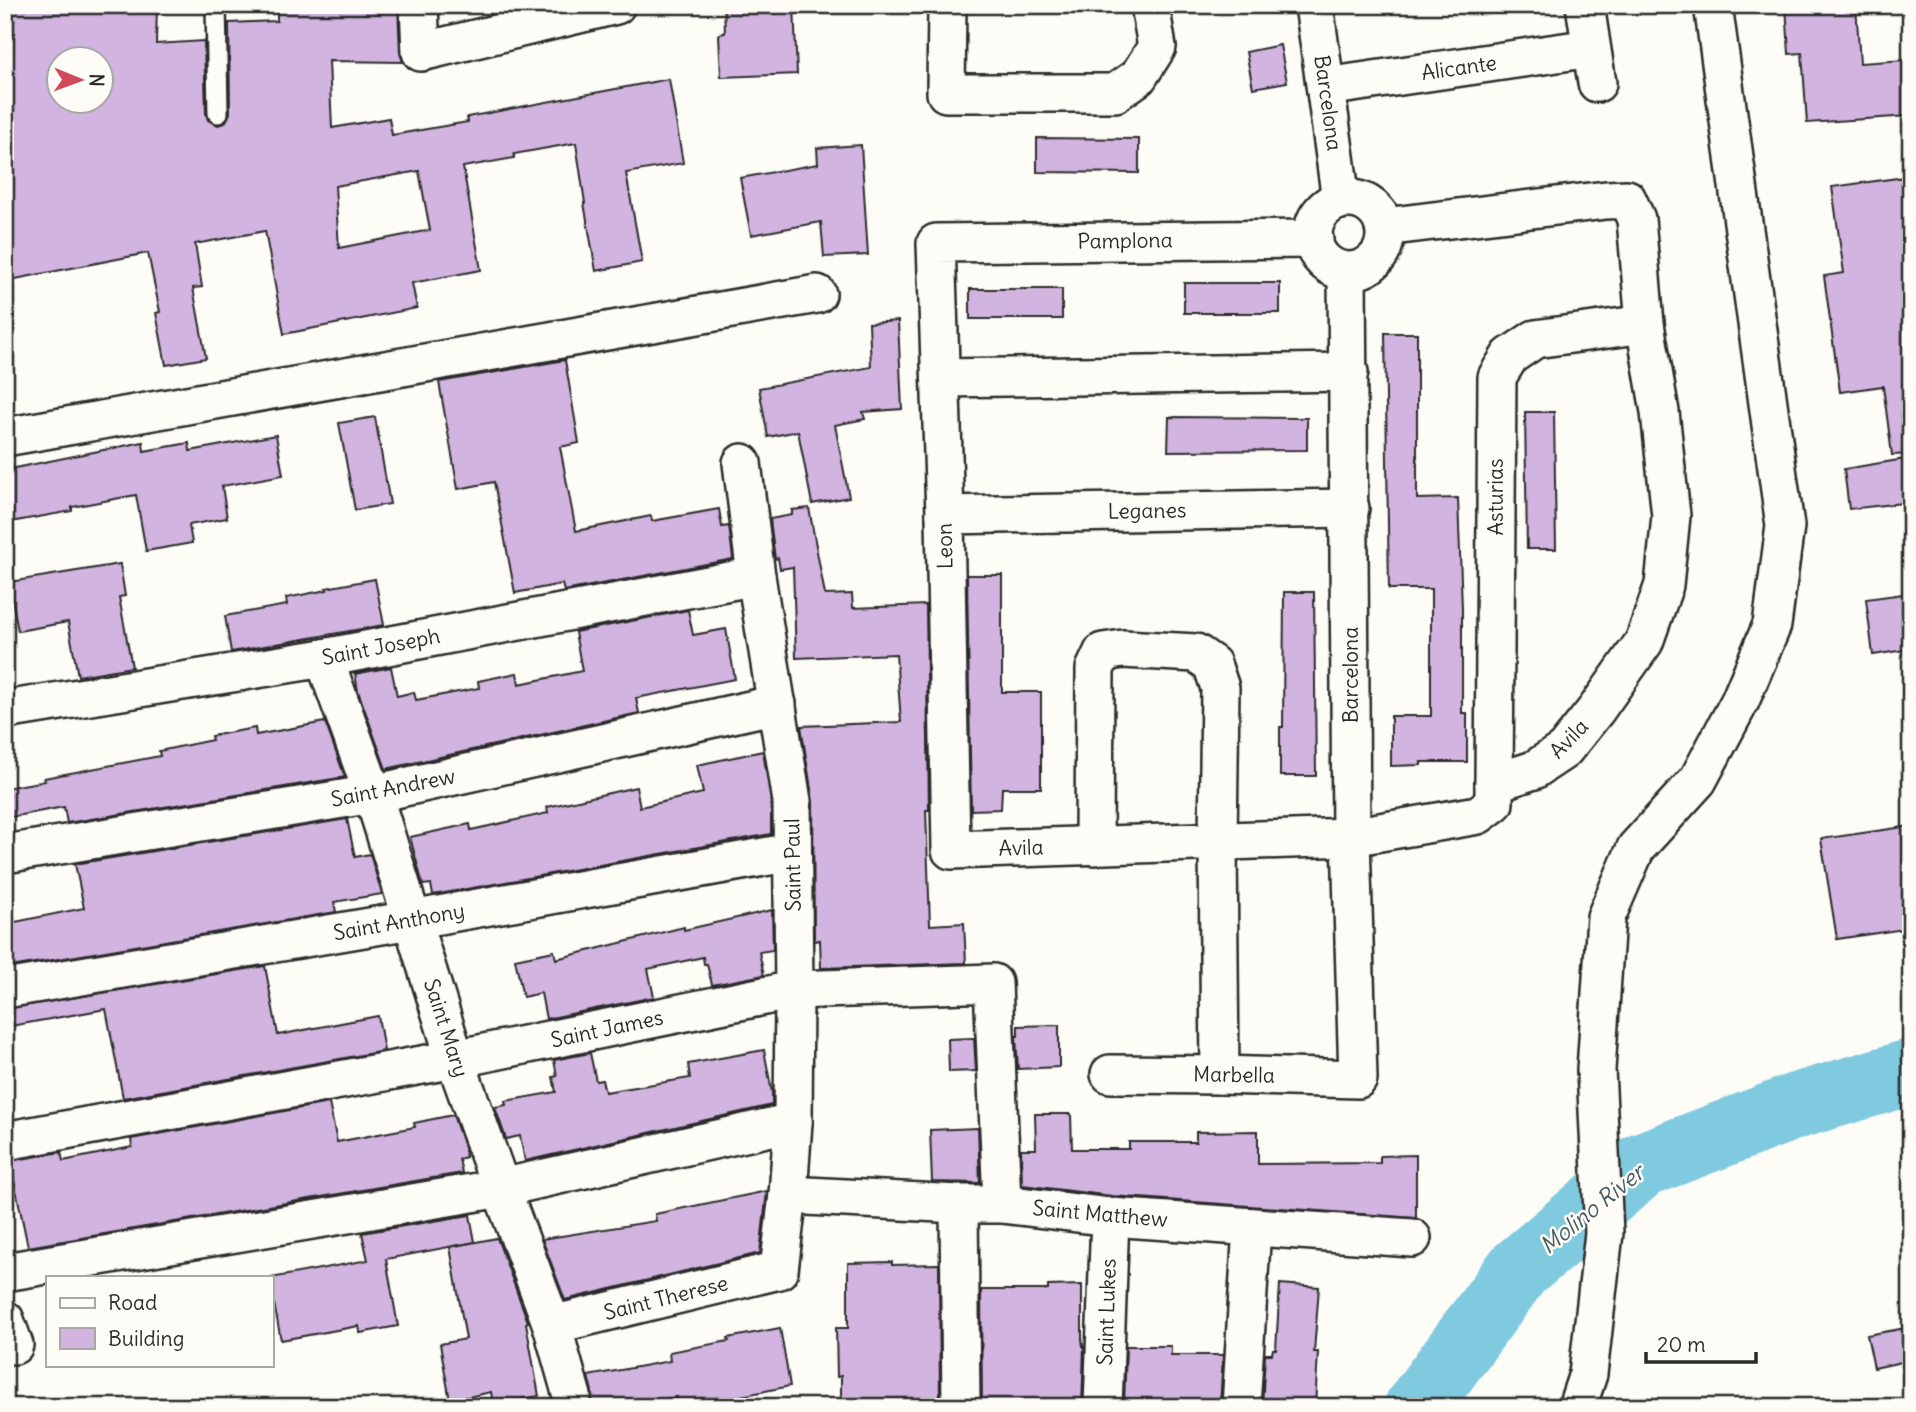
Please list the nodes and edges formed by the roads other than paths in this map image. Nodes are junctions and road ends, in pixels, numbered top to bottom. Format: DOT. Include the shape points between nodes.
graph roads {
  1 [pos="216,5"];
  2 [pos="419,5"];
  3 [pos="616,5"];
  4 [pos="947,5"];
  5 [pos="1150,5"];
  6 [pos="1314,5"];
  7 [pos="1585,5"];
  8 [pos="1713,5"];
  9 [pos="1591,48"];
  10 [pos="1597,83"];
  11 [pos="1326,87"];
  12 [pos="218,113"];
  13 [pos="1340,200"];
  14 [pos="1384,227"];
  15 [pos="1314,239"];
  16 [pos="936,243"];
  17 [pos="1347,272"];
  18 [pos="817,294"];
  19 [pos="1645,324"];
  20 [pos="1349,372"];
  21 [pos="941,378"];
  22 [pos="5,437"];
  23 [pos="742,463"];
  24 [pos="1350,508"];
  25 [pos="944,515"];
  26 [pos="756,576"];
  27 [pos="324,658"];
  28 [pos="777,704"];
  29 [pos="5,710"];
  30 [pos="1494,783"];
  31 [pos="373,794"];
  32 [pos="1352,837"];
  33 [pos="1218,842"];
  34 [pos="1094,846"];
  35 [pos="951,850"];
  36 [pos="792,852"];
  37 [pos="5,854"];
  38 [pos="411,920"];
  39 [pos="5,989"];
  40 [pos="794,990"];
  41 [pos="455,1059"];
  42 [pos="1110,1074"];
  43 [pos="1220,1074"];
  44 [pos="1358,1079"];
  45 [pos="793,1122"];
  46 [pos="5,1141"];
  47 [pos="501,1188"];
  48 [pos="788,1195"];
  49 [pos="960,1204"];
  50 [pos="1002,1204"];
  51 [pos="1110,1217"];
  52 [pos="1252,1227"];
  53 [pos="1412,1238"];
  54 [pos="779,1270"];
  55 [pos="5,1272"];
  56 [pos="552,1325"];
  57 [pos="572,1396"];
  58 [pos="961,1407"];
  59 [pos="1103,1407"];
  60 [pos="1241,1407"];
  61 [pos="1577,1407"];
  1 -- 12 [label="lane"];
  2 -- 3 [label="street" via="421,52"];
  4 -- 5 [label="street" via="946,93 1115,93 1138,77 1157,47"];
  6 -- 11 [label="street, Barcelona"];
  7 -- 9 [label="street"];
  8 -- 61 [label="street" via="1785,526 1772,625 1740,701 1698,780 1636,848 1606,917 1596,1070 1604,1233 1588,1374"];
  9 -- 10 [label="street"];
  9 -- 11 [label="street, Alicante"];
  11 -- 13 [label="street, Barcelona"];
  13 -- 14 [label="street" via="1352,199 1373,208"];
  13 -- 15 [label="street" via="1320,215"];
  14 -- 17 [label="street" via="1378,258"];
  14 -- 19 [label="street, Avila" via="1627,199 1636,219"];
  15 -- 16 [label="street, Pamplona"];
  15 -- 17 [label="street" via="1322,258"];
  16 -- 21 [label="street, Leon"];
  17 -- 20 [label="street, Barcelona"];
  18 -- 22 [label="street"];
  19 -- 30 [label="street, Avila" via="1671,516 1664,585 1644,642 1564,750 1534,771"];
  19 -- 30 [label="street, Asturias" via="1535,339 1510,356 1497,377"];
  20 -- 21 [label="street"];
  20 -- 24 [label="street, Barcelona"];
  21 -- 25 [label="street, Leon"];
  23 -- 26 [label="street, Saint Paul"];
  24 -- 25 [label="street, Leganes"];
  24 -- 32 [label="street, Barcelona"];
  25 -- 35 [label="street, Leon"];
  26 -- 27 [label="street, Saint Joseph"];
  26 -- 28 [label="street, Saint Paul"];
  27 -- 29 [label="street, Saint Joseph"];
  27 -- 31 [label="street, Saint Mary"];
  28 -- 31 [label="street, Saint Andrew"];
  28 -- 36 [label="street, Saint Paul" via="792,801"];
  30 -- 32 [label="street, Avila" via="1494,803 1478,815"];
  31 -- 37 [label="street, Saint Andrew"];
  31 -- 38 [label="street, Saint Mary"];
  32 -- 33 [label="street, Avila"];
  32 -- 44 [label="street, Barcelona"];
  33 -- 34 [label="street, Avila"];
  33 -- 34 [label="street" via="1220,688 1212,664 1196,653 1123,649 1103,652 1095,669"];
  33 -- 43 [label="street"];
  34 -- 35 [label="street, Avila"];
  36 -- 38 [label="street, Saint Anthony"];
  36 -- 40 [label="street, Saint Paul"];
  38 -- 39 [label="street, Saint Anthony"];
  38 -- 41 [label="street, Saint Mary"];
  40 -- 41 [label="street, Saint James"];
  40 -- 45 [label="street, Saint Paul"];
  40 -- 50 [label="street, Saint James" via="993,983"];
  41 -- 46 [label="street, Saint James"];
  41 -- 47 [label="street, Saint Mary"];
  42 -- 43 [label="street, Marbella"];
  43 -- 44 [label="street, Marbella"];
  45 -- 47 [label="street"];
  45 -- 48 [label="street, Saint Paul"];
  47 -- 55 [label="street"];
  47 -- 56 [label="street, Saint Mary"];
  48 -- 49 [label="street, Saint Matthew"];
  48 -- 54 [label="street, Saint Paul"];
  49 -- 50 [label="street, Saint Matthew"];
  49 -- 58 [label="street"];
  50 -- 51 [label="street, Saint Matthew"];
  51 -- 52 [label="street, Saint Matthew"];
  51 -- 59 [label="street, Saint Lukes"];
  52 -- 53 [label="street, Saint Matthew"];
  52 -- 60 [label="street"];
  54 -- 56 [label="street, Saint Therese"];
  56 -- 57 [label="street, Saint Mary"];
}
